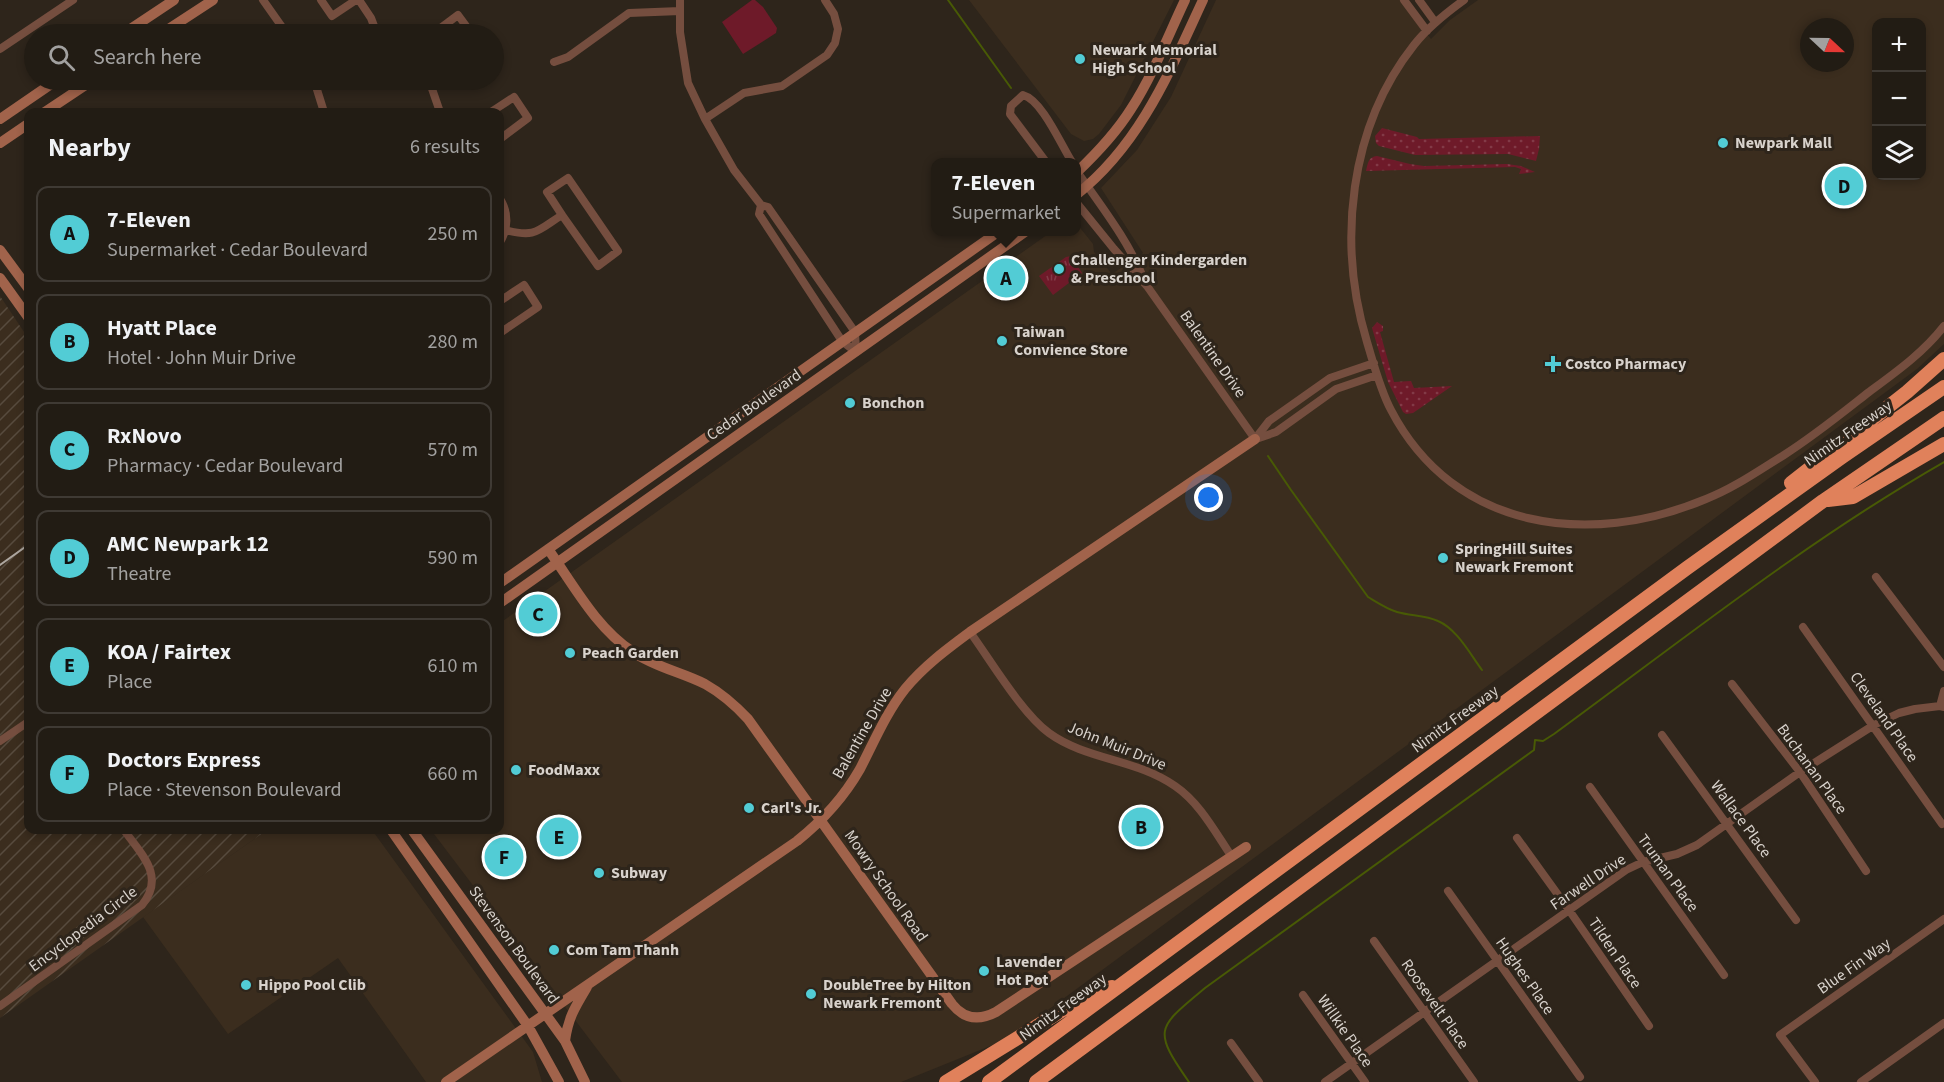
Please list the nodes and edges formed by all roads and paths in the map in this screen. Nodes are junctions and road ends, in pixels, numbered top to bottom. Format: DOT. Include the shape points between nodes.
graph roads {
  1 [pos="73,0"];
  2 [pos="174,0"];
  3 [pos="213,0"];
  4 [pos="263,0"];
  5 [pos="321,0"];
  6 [pos="357,0"];
  7 [pos="680,0"];
  8 [pos="825,0"];
  9 [pos="1185,0"];
  10 [pos="1203,0"];
  11 [pos="1404,0"];
  12 [pos="1419,0"];
  13 [pos="1464,0"];
  14 [pos="680,11"];
  15 [pos="1435,22"];
  16 [pos="37,24"];
  17 [pos="138,24"];
  18 [pos="176,24"];
  19 [pos="279,24"];
  20 [pos="373,24"];
  21 [pos="446,24"];
  22 [pos="465,24"];
  23 [pos="1427,31"];
  24 [pos="24,33"];
  25 [pos="0,49"];
  26 [pos="554,62"];
  27 [pos="42,90"];
  28 [pos="78,90"];
  29 [pos="319,90"];
  30 [pos="432,90"];
  31 [pos="51,108"];
  32 [pos="323,108"];
  33 [pos="439,108"];
  34 [pos="497,108"];
  35 [pos="0,119"];
  36 [pos="705,119"];
  37 [pos="24,127"];
  38 [pos="504,135"];
  39 [pos="0,143"];
  40 [pos="1043,158"];
  41 [pos="1070,158"];
  42 [pos="1081,164"];
  43 [pos="1081,176"];
  44 [pos="1088,186"];
  45 [pos="1081,192"];
  46 [pos="761,205"];
  47 [pos="1081,207"];
  48 [pos="504,208"];
  49 [pos="562,215"];
  50 [pos="505,230"];
  51 [pos="991,236"];
  52 [pos="1018,236"];
  53 [pos="0,249"];
  54 [pos="0,278"];
  55 [pos="24,282"];
  56 [pos="1147,286"];
  57 [pos="504,297"];
  58 [pos="24,311"];
  59 [pos="1944,326"];
  60 [pos="504,330"];
  61 [pos="855,333"];
  62 [pos="842,341"];
  63 [pos="856,351"];
  64 [pos="1944,359"];
  65 [pos="1374,363"];
  66 [pos="1377,375"];
  67 [pos="1944,387"];
  68 [pos="1944,418"];
  69 [pos="1254,439"];
  70 [pos="1944,444"];
  71 [pos="1823,501"];
  72 [pos="548,549"];
  73 [pos="557,562"];
  74 [pos="1687,568"];
  75 [pos="1876,577"];
  76 [pos="504,580"];
  77 [pos="504,600"];
  78 [pos="1803,627"];
  79 [pos="970,632"];
  80 [pos="1944,667"];
  81 [pos="1732,684"];
  82 [pos="1944,691"];
  83 [pos="1942,706"];
  84 [pos="24,725"];
  85 [pos="1874,725"];
  86 [pos="1662,735"];
  87 [pos="0,741"];
  88 [pos="1800,772"];
  89 [pos="1590,787"];
  90 [pos="821,820"];
  91 [pos="1728,824"];
  92 [pos="1942,824"];
  93 [pos="127,834"];
  94 [pos="394,834"];
  95 [pos="415,834"];
  96 [pos="1517,838"];
  97 [pos="1246,847"];
  98 [pos="1232,857"];
  99 [pos="1643,862"];
  100 [pos="1866,871"];
  101 [pos="1448,891"];
  102 [pos="1569,910"];
  103 [pos="1944,919"];
  104 [pos="1796,920"];
  105 [pos="1374,940"];
  106 [pos="1497,961"];
  107 [pos="1724,975"];
  108 [pos="590,983"];
  109 [pos="1123,984"];
  110 [pos="1303,995"];
  111 [pos="0,1006"];
  112 [pos="1424,1012"];
  113 [pos="545,1014"];
  114 [pos="1944,1023"];
  115 [pos="528,1026"];
  116 [pos="1649,1026"];
  117 [pos="565,1041"];
  118 [pos="1231,1043"];
  119 [pos="1072,1056"];
  120 [pos="1352,1064"];
  121 [pos="1580,1077"];
  122 [pos="446,1082"];
  123 [pos="559,1082"];
  124 [pos="585,1082"];
  125 [pos="946,1082"];
  126 [pos="989,1082"];
  127 [pos="1036,1082"];
  128 [pos="1050,1082"];
  129 [pos="1258,1082"];
  130 [pos="1325,1082"];
  131 [pos="1365,1082"];
  132 [pos="1474,1082"];
  133 [pos="1815,1082"];
  134 [pos="1862,1082"];
  1 -- 16 [label="street"];
  2 -- 17 [label="main road"];
  3 -- 18 [label="main road"];
  4 -- 19 [label="street"];
  5 -- 6 [label="street" via="332,16"];
  6 -- 20 [label="street"];
  7 -- 14 [label="street"];
  8 -- 36 [label="street" via="838,29 827,55 782,86 744,93"];
  9 -- 42 [label="main road" via="1132,108 1110,137"];
  10 -- 44 [label="main road" via="1143,121"];
  11 -- 23 [label="street"];
  12 -- 15 [label="street"];
  13 -- 15 [label="street"];
  14 -- 26 [label="street" via="629,13 568,57"];
  14 -- 36 [label="street" via="688,83"];
  15 -- 23 [label="street"];
  21 -- 22 [label="street" via="458,15"];
  23 -- 65 [label="street" via="1403,60 1383,94 1367,131 1357,173 1352,221 1354,280"];
  24 -- 25 [label="street"];
  27 -- 35 [label="main road"];
  28 -- 31 [label="main road"];
  29 -- 32 [label="street"];
  30 -- 33 [label="street"];
  34 -- 38 [label="street" via="514,97 528,118"];
  36 -- 46 [label="street" via="734,170"];
  37 -- 39 [label="main road"];
  40 -- 41 [label="street, Balentine Drive" via="1010,114 1011,106 1023,95 1045,116"];
  43 -- 44 [label="street, Balentine Drive"];
  44 -- 45 [label="main road"];
  44 -- 56 [label="street, Balentine Drive" via="1134,256"];
  46 -- 61 [label="street" via="768,207"];
  46 -- 62 [label="street" via="759,214"];
  47 -- 56 [label="street, Balentine Drive"];
  48 -- 50 [label="street"];
  49 -- 49 [label="street" via="598,266 618,251 568,178 547,192"];
  49 -- 50 [label="street" via="533,234"];
  51 -- 61 [label="main road, Cedar Boulevard"];
  52 -- 63 [label="main road, Cedar Boulevard"];
  53 -- 55 [label="main road"];
  54 -- 58 [label="main road"];
  56 -- 69 [label="street, Balentine Drive"];
  57 -- 60 [label="street" via="524,285 538,307"];
  59 -- 66 [label="street" via="1916,356 1814,435 1743,481 1677,510 1606,525 1527,519 1489,505 1456,486 1409,439 1390,409"];
  61 -- 62 [label="main road, Cedar Boulevard"];
  61 -- 63 [label="street"];
  62 -- 63 [label="street"];
  62 -- 72 [label="main road, Cedar Boulevard"];
  63 -- 73 [label="main road, Cedar Boulevard"];
  64 -- 74 [label="highway"];
  65 -- 66 [label="street"];
  65 -- 69 [label="street, Balentine Drive" via="1329,378 1269,421"];
  66 -- 69 [label="street, Balentine Drive" via="1336,389 1276,432"];
  67 -- 74 [label="highway, Nimitz Freeway"];
  68 -- 71 [label="highway"];
  69 -- 79 [label="main road, Balentine Drive"];
  70 -- 71 [label="highway" via="1853,497"];
  71 -- 119 [label="highway"];
  72 -- 73 [label="main road, Mowry School Road"];
  72 -- 76 [label="main road, Cedar Boulevard"];
  73 -- 77 [label="main road, Cedar Boulevard"];
  73 -- 90 [label="main road, Mowry School Road" via="599,620 630,650 704,684 738,708"];
  74 -- 109 [label="highway, Nimitz Freeway"];
  75 -- 80 [label="street"];
  78 -- 85 [label="street, Cleveland Place"];
  79 -- 90 [label="main road, Balentine Drive" via="930,662 904,690 851,783"];
  79 -- 98 [label="street, John Muir Drive" via="1040,725 1067,743 1152,773 1175,786 1200,811"];
  81 -- 88 [label="street, Buchanan Place"];
  82 -- 83 [label="street"];
  83 -- 85 [label="street, Farwell Drive" via="1899,713"];
  84 -- 87 [label="street"];
  85 -- 88 [label="street, Farwell Drive"];
  85 -- 92 [label="street, Cleveland Place"];
  86 -- 91 [label="street, Wallace Place"];
  88 -- 91 [label="street, Farwell Drive"];
  88 -- 100 [label="street, Buchanan Place"];
  89 -- 99 [label="street, Truman Place"];
  90 -- 98 [label="main road, Mowry School Road" via="951,1004 975,1018 996,1012"];
  90 -- 108 [label="main road, Balentine Drive" via="791,846"];
  91 -- 99 [label="street, Farwell Drive" via="1677,854"];
  91 -- 104 [label="street, Wallace Place"];
  93 -- 111 [label="street, Encyclopedia Circle" via="153,875 148,898"];
  94 -- 115 [label="main road"];
  95 -- 113 [label="main road, Stevenson Boulevard"];
  96 -- 102 [label="street, Tilden Place"];
  97 -- 98 [label="main road, Mowry School Road"];
  99 -- 102 [label="street, Farwell Drive"];
  99 -- 107 [label="street, Truman Place"];
  101 -- 106 [label="street, Hughes Place"];
  102 -- 106 [label="street, Farwell Drive"];
  102 -- 116 [label="street, Tilden Place"];
  103 -- 133 [label="street, Blue Fin Way" via="1780,1035"];
  105 -- 112 [label="street, Roosevelt Place"];
  106 -- 112 [label="street, Farwell Drive"];
  106 -- 121 [label="street, Hughes Place"];
  108 -- 113 [label="main road, Balentine Drive"];
  108 -- 117 [label="main road" via="572,1012"];
  109 -- 125 [label="highway" via="1089,994"];
  109 -- 126 [label="highway, Nimitz Freeway"];
  110 -- 120 [label="street, Willkie Place"];
  112 -- 120 [label="street, Farwell Drive"];
  112 -- 132 [label="street, Roosevelt Place"];
  113 -- 115 [label="main road, Balentine Drive"];
  113 -- 117 [label="main road, Stevenson Boulevard"];
  114 -- 134 [label="street"];
  115 -- 122 [label="main road, Balentine Drive"];
  115 -- 123 [label="main road"];
  117 -- 124 [label="main road, Stevenson Boulevard"];
  118 -- 129 [label="street"];
  119 -- 127 [label="highway"];
  119 -- 128 [label="highway"];
  120 -- 130 [label="street, Farwell Drive"];
  120 -- 131 [label="street, Willkie Place"];
}
